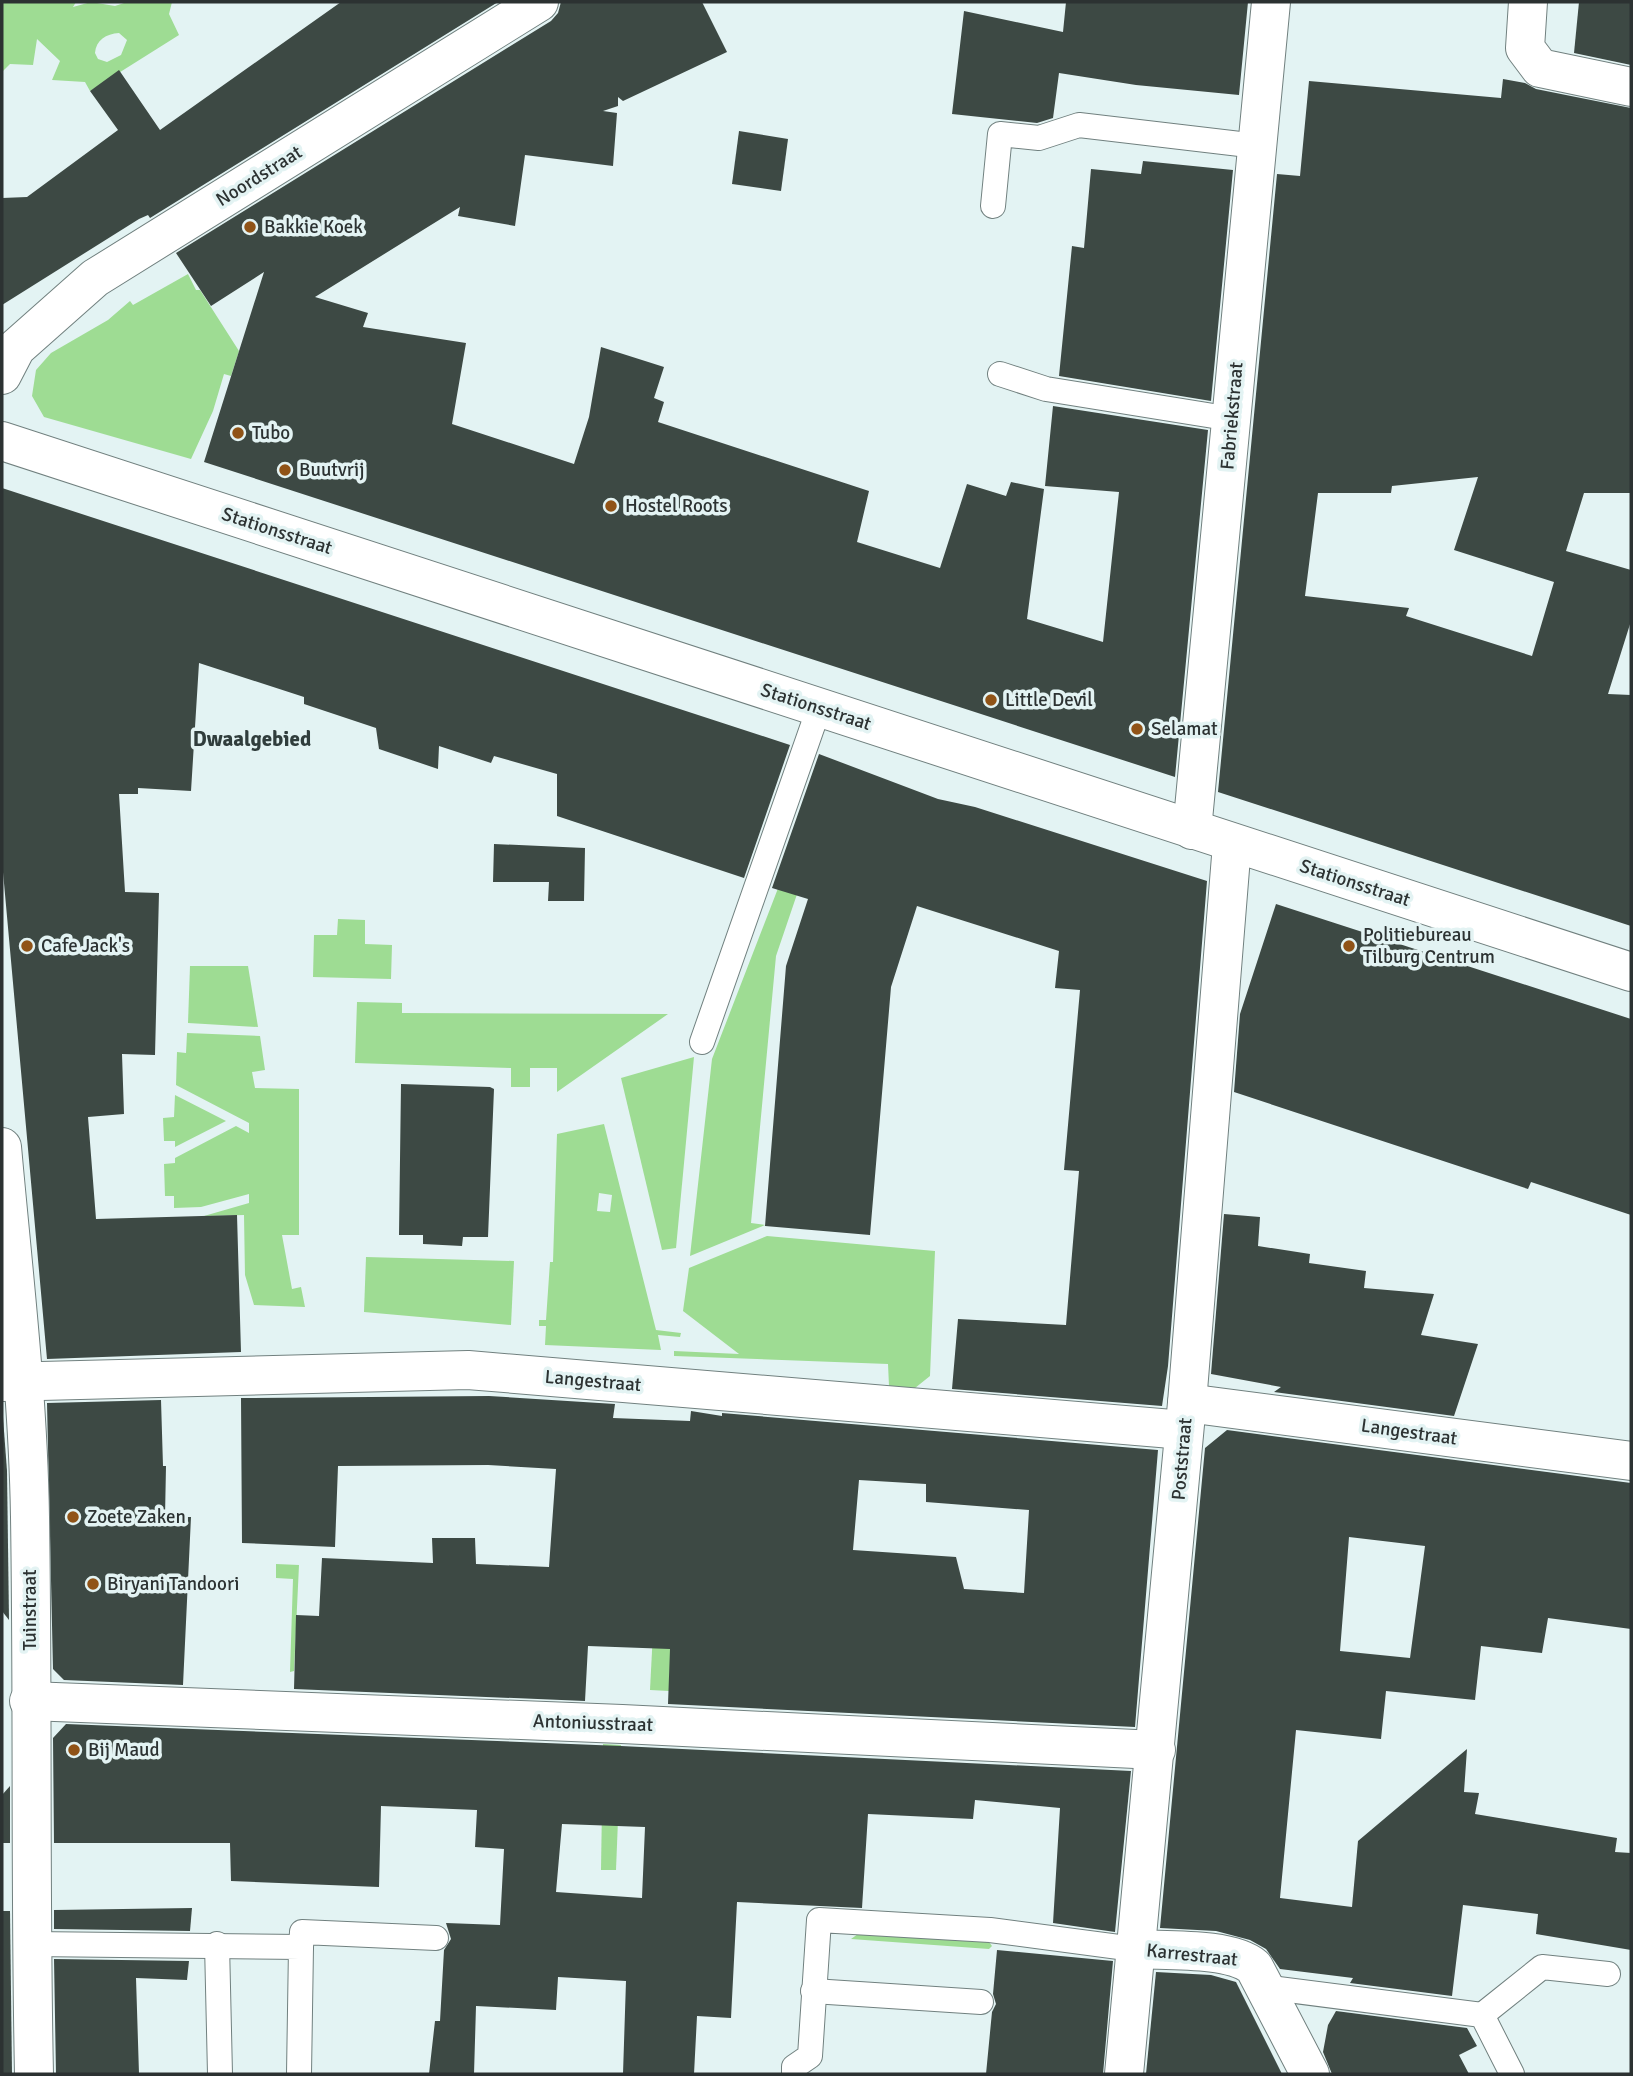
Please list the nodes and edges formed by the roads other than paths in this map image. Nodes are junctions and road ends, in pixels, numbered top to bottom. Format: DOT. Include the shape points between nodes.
graph roads {
  1 [pos="539,2"];
  2 [pos="1271,2"];
  3 [pos="1528,2"];
  4 [pos="1631,87"];
  5 [pos="1258,146"];
  6 [pos="993,206"];
  7 [pos="2,374"];
  8 [pos="1000,374"];
  9 [pos="1232,419"];
  10 [pos="2,441"];
  11 [pos="819,708"];
  12 [pos="1192,830"];
  13 [pos="1232,844"];
  14 [pos="1631,972"];
  15 [pos="702,1042"];
  16 [pos="2,1147"];
  17 [pos="12,1382"];
  18 [pos="1185,1417"];
  19 [pos="1631,1461"];
  20 [pos="29,1701"];
  21 [pos="1156,1750"];
  22 [pos="16,1880"];
  23 [pos="436,1938"];
  24 [pos="31,1944"];
  25 [pos="217,1944"];
  26 [pos="301,1947"];
  27 [pos="1134,1949"];
  28 [pos="1608,1974"];
  29 [pos="1264,1987"];
  30 [pos="813,1991"];
  31 [pos="981,2002"];
  32 [pos="1482,2015"];
  33 [pos="34,2074"];
  34 [pos="220,2074"];
  35 [pos="299,2074"];
  36 [pos="794,2074"];
  37 [pos="1124,2074"];
  38 [pos="1310,2074"];
  39 [pos="1512,2074"];
  1 -- 7 [label="street, Noordstraat" via="95,278 16,348"];
  2 -- 5 [label="street, Fabriekstraat"];
  3 -- 4 [label="street" via="1525,48 1540,68"];
  5 -- 6 [label="lane" via="1079,125 1039,138 1000,134"];
  5 -- 9 [label="street, Fabriekstraat"];
  8 -- 9 [label="lane" via="1046,389"];
  9 -- 12 [label="street, Fabriekstraat"];
  10 -- 11 [label="street, Stationsstraat"];
  11 -- 12 [label="street, Stationsstraat"];
  11 -- 15 [label="lane"];
  12 -- 13 [label="street, Stationsstraat"];
  13 -- 14 [label="street, Stationsstraat"];
  13 -- 18 [label="street, Poststraat"];
  16 -- 17 [label="street, Tuinstraat"];
  17 -- 18 [label="street, Langestraat" via="468,1370"];
  17 -- 20 [label="street, Tuinstraat" via="30,1516"];
  18 -- 19 [label="street, Langestraat"];
  18 -- 21 [label="street, Poststraat"];
  20 -- 21 [label="street, Antoniusstraat"];
  20 -- 22 [label="street, Tuinstraat"];
  21 -- 27 [label="street, Poststraat"];
  22 -- 24 [label="street, Tuinstraat"];
  23 -- 26 [label="lane" via="302,1932"];
  24 -- 25 [label="lane"];
  24 -- 33 [label="street, Tuinstraat"];
  25 -- 26 [label="lane"];
  25 -- 34 [label="lane"];
  26 -- 35 [label="lane"];
  27 -- 29 [label="street, Karrestraat" via="1245,1959"];
  27 -- 30 [label="lane" via="990,1930 819,1920"];
  27 -- 37 [label="street, Poststraat"];
  28 -- 32 [label="lane" via="1542,1967"];
  29 -- 32 [label="lane"];
  29 -- 38 [label="street, Karrestraat"];
  30 -- 31 [label="lane"];
  30 -- 36 [label="lane" via="810,2056 794,2067"];
  32 -- 39 [label="lane"];
}
